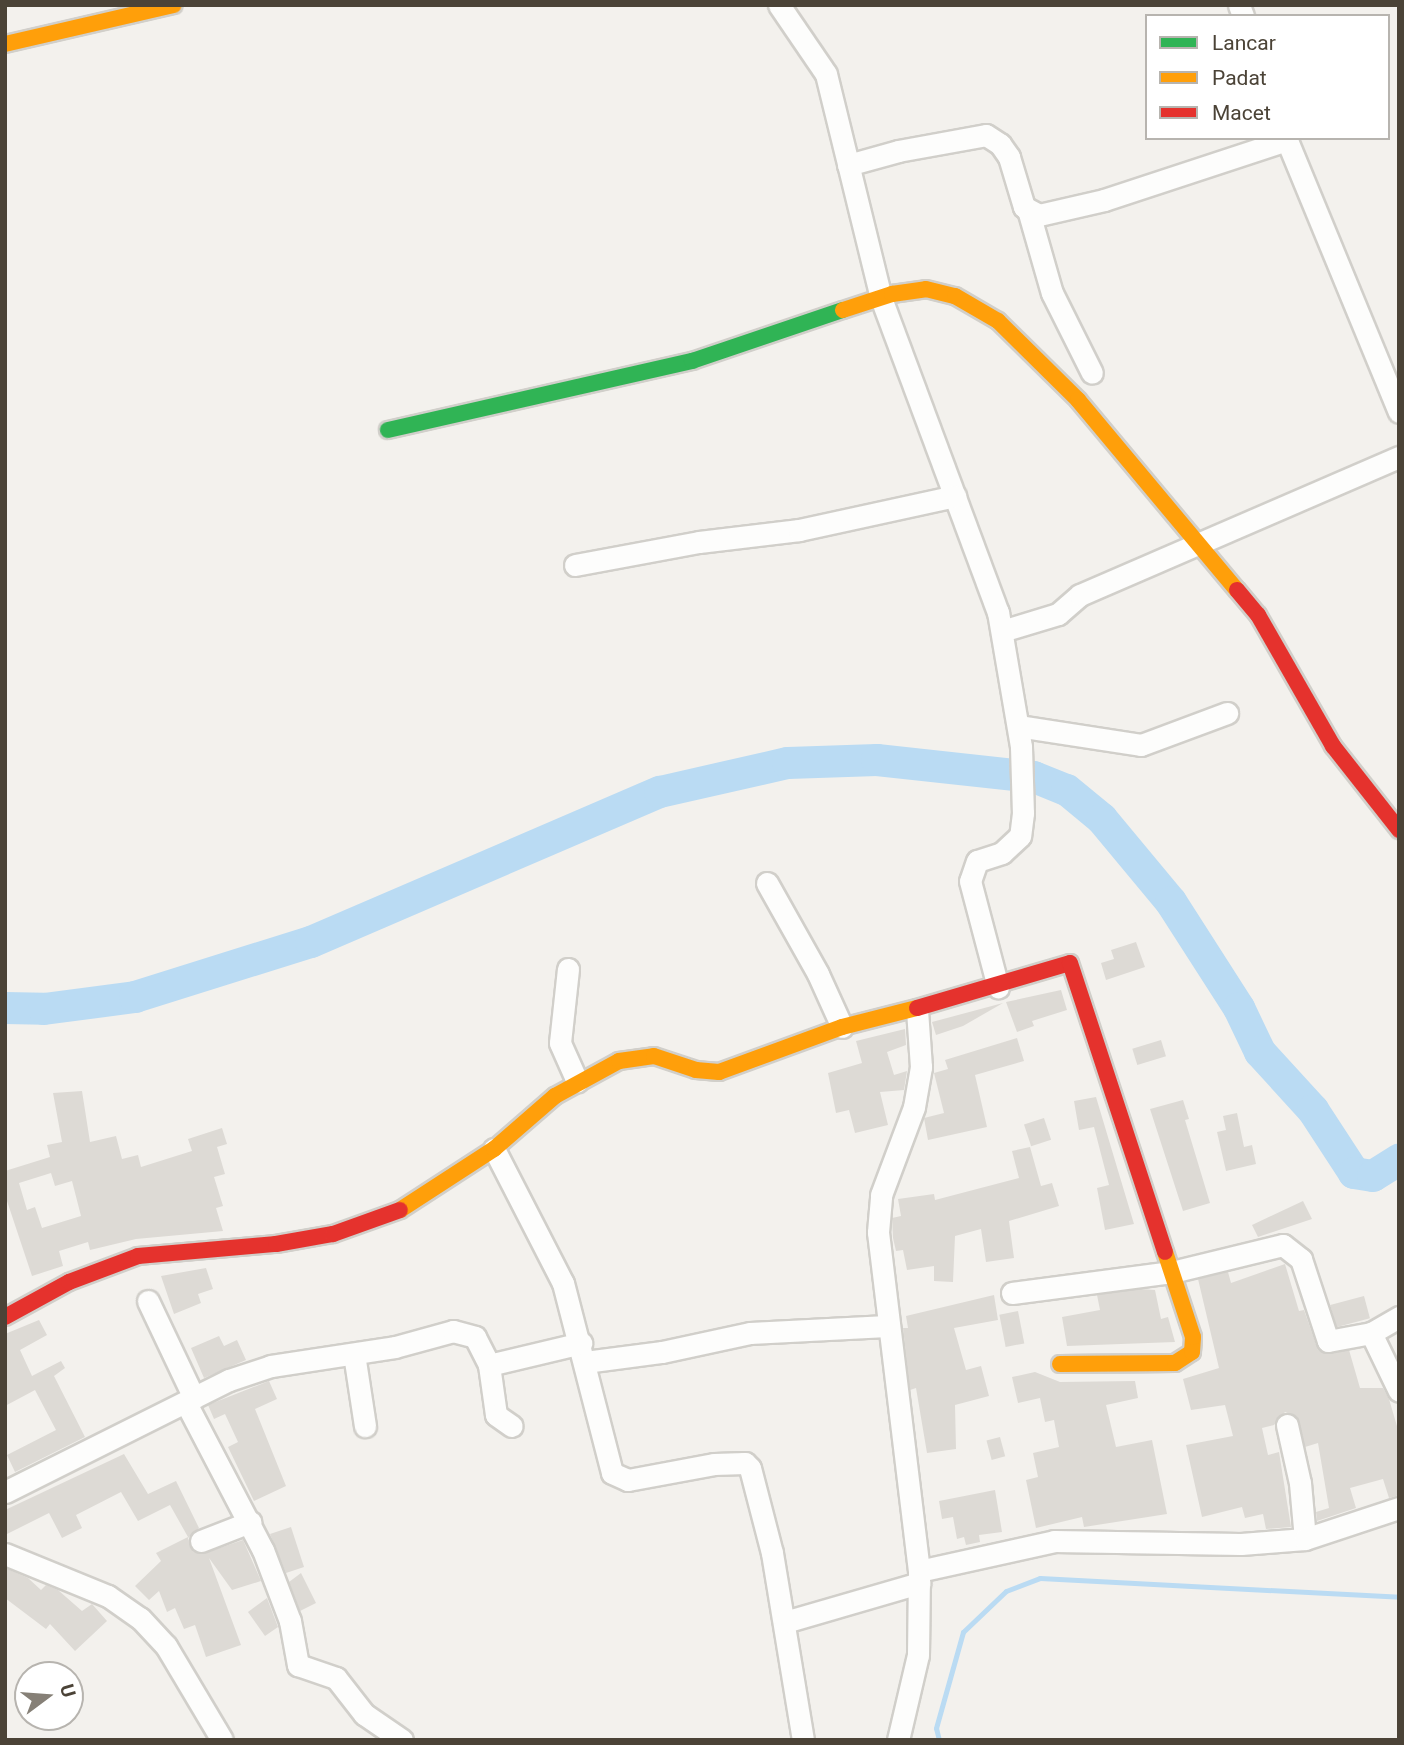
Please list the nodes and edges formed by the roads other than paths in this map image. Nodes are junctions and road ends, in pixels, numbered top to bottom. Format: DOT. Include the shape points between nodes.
graph roads {
  1 [pos="174,5"];
  2 [pos="779,5"];
  3 [pos="5,44"];
  4 [pos="1284,140"];
  5 [pos="1287,140"];
  6 [pos="848,165"];
  7 [pos="1029,213"];
  8 [pos="881,298"];
  9 [pos="1092,373"];
  10 [pos="1399,412"];
  11 [pos="388,430"];
  12 [pos="1399,457"];
  13 [pos="955,496"];
  14 [pos="1200,545"];
  15 [pos="575,565"];
  16 [pos="1002,631"];
  17 [pos="1227,713"];
  18 [pos="1020,736"];
  19 [pos="1399,830"];
  20 [pos="767,883"];
  21 [pos="568,969"];
  22 [pos="998,987"];
  23 [pos="917,1010"];
  24 [pos="842,1027"];
  25 [pos="577,1081"];
  26 [pos="494,1149"];
  27 [pos="1172,1272"];
  28 [pos="1012,1293"];
  29 [pos="148,1300"];
  30 [pos="5,1317"];
  31 [pos="1399,1317"];
  32 [pos="887,1326"];
  33 [pos="1371,1333"];
  34 [pos="583,1352"];
  35 [pos="354,1353"];
  36 [pos="1060,1364"];
  37 [pos="489,1366"];
  38 [pos="1399,1391"];
  39 [pos="190,1401"];
  40 [pos="1287,1425"];
  41 [pos="365,1426"];
  42 [pos="512,1426"];
  43 [pos="5,1492"];
  44 [pos="1399,1508"];
  45 [pos="250,1522"];
  46 [pos="1305,1539"];
  47 [pos="201,1541"];
  48 [pos="5,1554"];
  49 [pos="919,1577"];
  50 [pos="785,1622"];
  51 [pos="222,1740"];
  52 [pos="402,1740"];
  53 [pos="803,1740"];
  54 [pos="898,1740"];
  1 -- 3 [label="street"];
  2 -- 6 [label="street" via="826,74"];
  4 -- 7 [label="street" via="1104,200 1056,213"];
  5 -- 10 [label="street"];
  6 -- 7 [label="street" via="986,135 995,138 1009,157"];
  6 -- 8 [label="street"];
  7 -- 9 [label="street" via="1052,293"];
  8 -- 11 [label="street" via="692,360"];
  8 -- 13 [label="street"];
  8 -- 14 [label="street" via="938,290 998,321 1078,400"];
  12 -- 14 [label="street"];
  13 -- 15 [label="street" via="799,530 699,542"];
  13 -- 16 [label="street"];
  14 -- 16 [label="street" via="1080,595 1058,614"];
  14 -- 19 [label="street" via="1258,615 1333,746"];
  16 -- 18 [label="street"];
  17 -- 18 [label="street" via="1141,745"];
  18 -- 22 [label="street" via="1020,836 1002,853 977,861 970,881"];
  20 -- 24 [label="street"];
  21 -- 25 [label="street" via="560,1043"];
  22 -- 23 [label="street"];
  22 -- 27 [label="street" via="1070,963"];
  23 -- 24 [label="street"];
  23 -- 32 [label="street" via="921,1067 914,1107 881,1195 878,1232"];
  24 -- 25 [label="street" via="719,1072 696,1070 654,1056 619,1061"];
  25 -- 26 [label="street"];
  26 -- 30 [label="street" via="426,1197 363,1227 276,1244 138,1256 69,1282"];
  26 -- 34 [label="street" via="553,1259"];
  27 -- 28 [label="street"];
  27 -- 33 [label="street" via="1283,1245 1301,1259 1328,1340"];
  27 -- 36 [label="street" via="1191,1319 1192,1352 1186,1359 1168,1364"];
  29 -- 39 [label="street"];
  31 -- 33 [label="street"];
  32 -- 34 [label="street" via="750,1333 662,1352"];
  32 -- 49 [label="street"];
  33 -- 38 [label="street"];
  34 -- 37 [label="street"];
  34 -- 50 [label="street" via="596,1419 615,1476 634,1480 714,1464 745,1463 750,1468"];
  35 -- 37 [label="street" via="465,1331 478,1340"];
  35 -- 39 [label="street" via="271,1366"];
  35 -- 41 [label="street"];
  37 -- 42 [label="street" via="496,1415"];
  39 -- 43 [label="street"];
  39 -- 45 [label="street"];
  40 -- 46 [label="street" via="1300,1482"];
  44 -- 46 [label="street"];
  45 -- 47 [label="street"];
  45 -- 52 [label="street" via="290,1621 298,1664 336,1678 364,1714"];
  46 -- 49 [label="street" via="1241,1544 1054,1541"];
  48 -- 51 [label="street" via="108,1596 140,1618 166,1646"];
  49 -- 50 [label="street"];
  49 -- 54 [label="street" via="918,1655"];
  50 -- 53 [label="street"];
}
